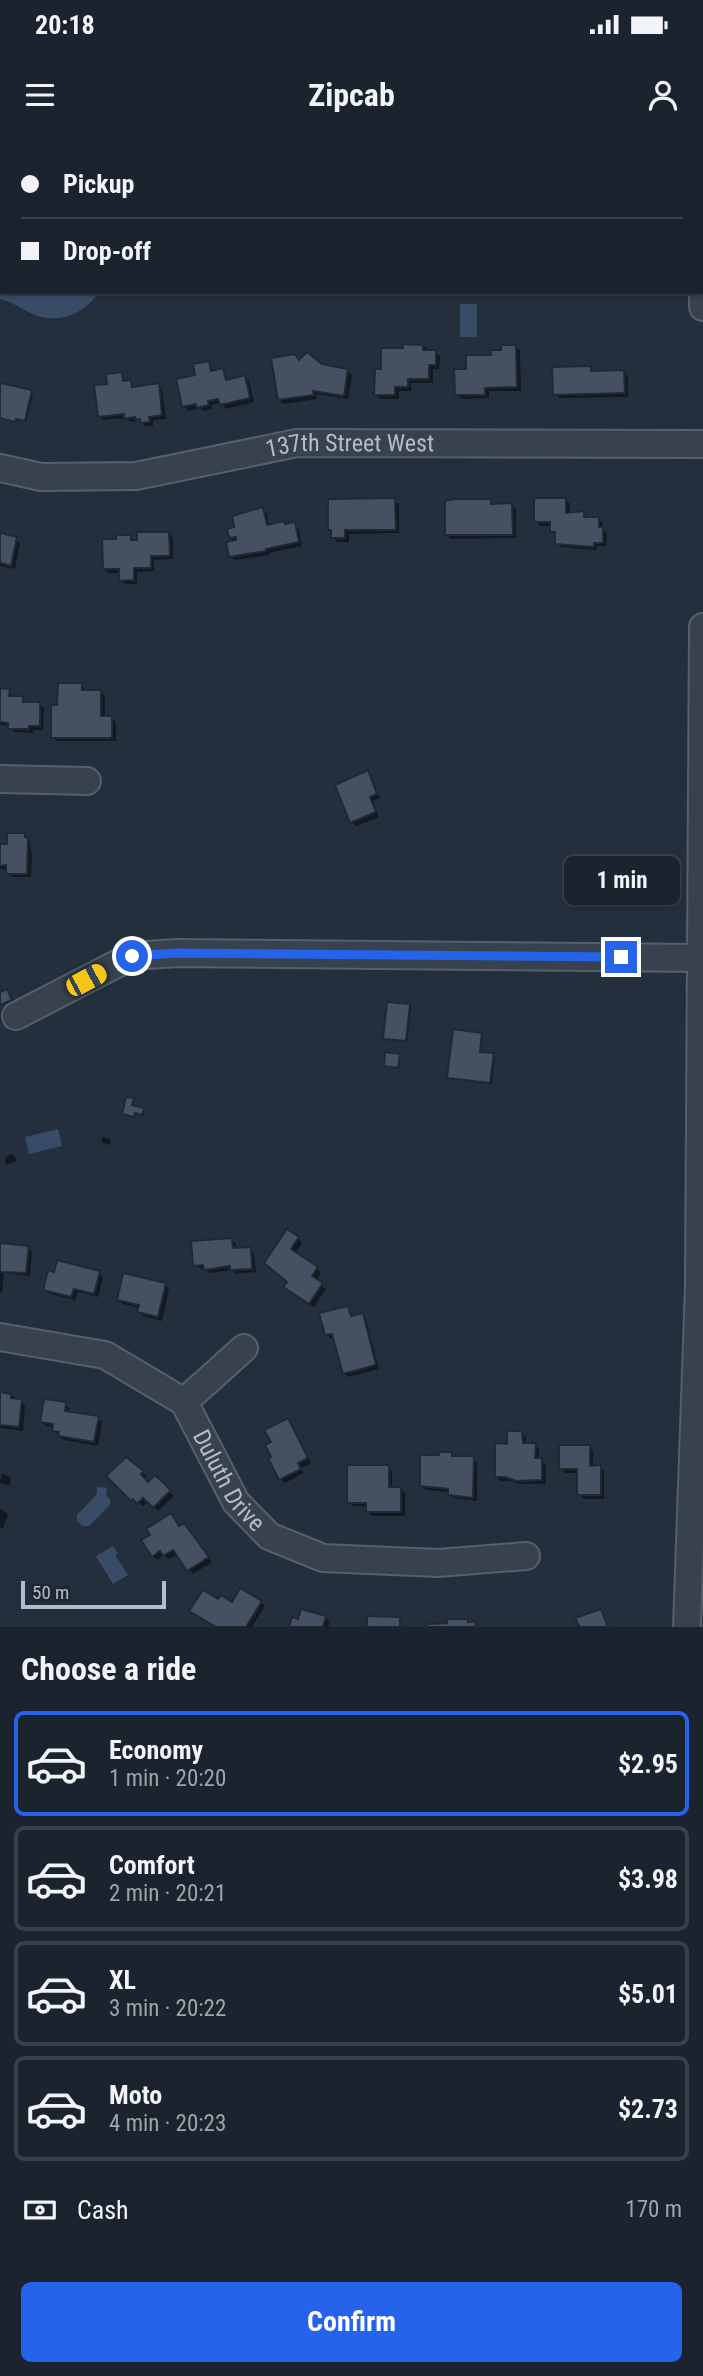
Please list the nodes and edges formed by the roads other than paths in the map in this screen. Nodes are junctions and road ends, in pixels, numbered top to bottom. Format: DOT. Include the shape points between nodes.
graph roads {
  1 [pos="703,444"];
  2 [pos="0,468"];
  3 [pos="703,627"];
  4 [pos="0,779"];
  5 [pos="87,781"];
  6 [pos="702,892"];
  7 [pos="702,941"];
  8 [pos="16,1016"];
  9 [pos="699,1286"];
  10 [pos="0,1337"];
  11 [pos="244,1348"];
  12 [pos="184,1402"];
  13 [pos="703,1441"];
  14 [pos="526,1556"];
  15 [pos="687,1627"];
  1 -- 2 [label="street, 137th Street West" via="297,443 136,475 41,477"];
  3 -- 6 [label="street"];
  4 -- 5 [label="street"];
  6 -- 7 [label="street"];
  7 -- 8 [label="street" via="132,956"];
  7 -- 9 [label="street"];
  9 -- 13 [label="street"];
  9 -- 15 [label="street"];
  10 -- 12 [label="street, Duluth Drive" via="105,1354"];
  11 -- 12 [label="street"];
  12 -- 14 [label="street, Duluth Drive" via="236,1502 268,1536 323,1558 438,1563"];
}
